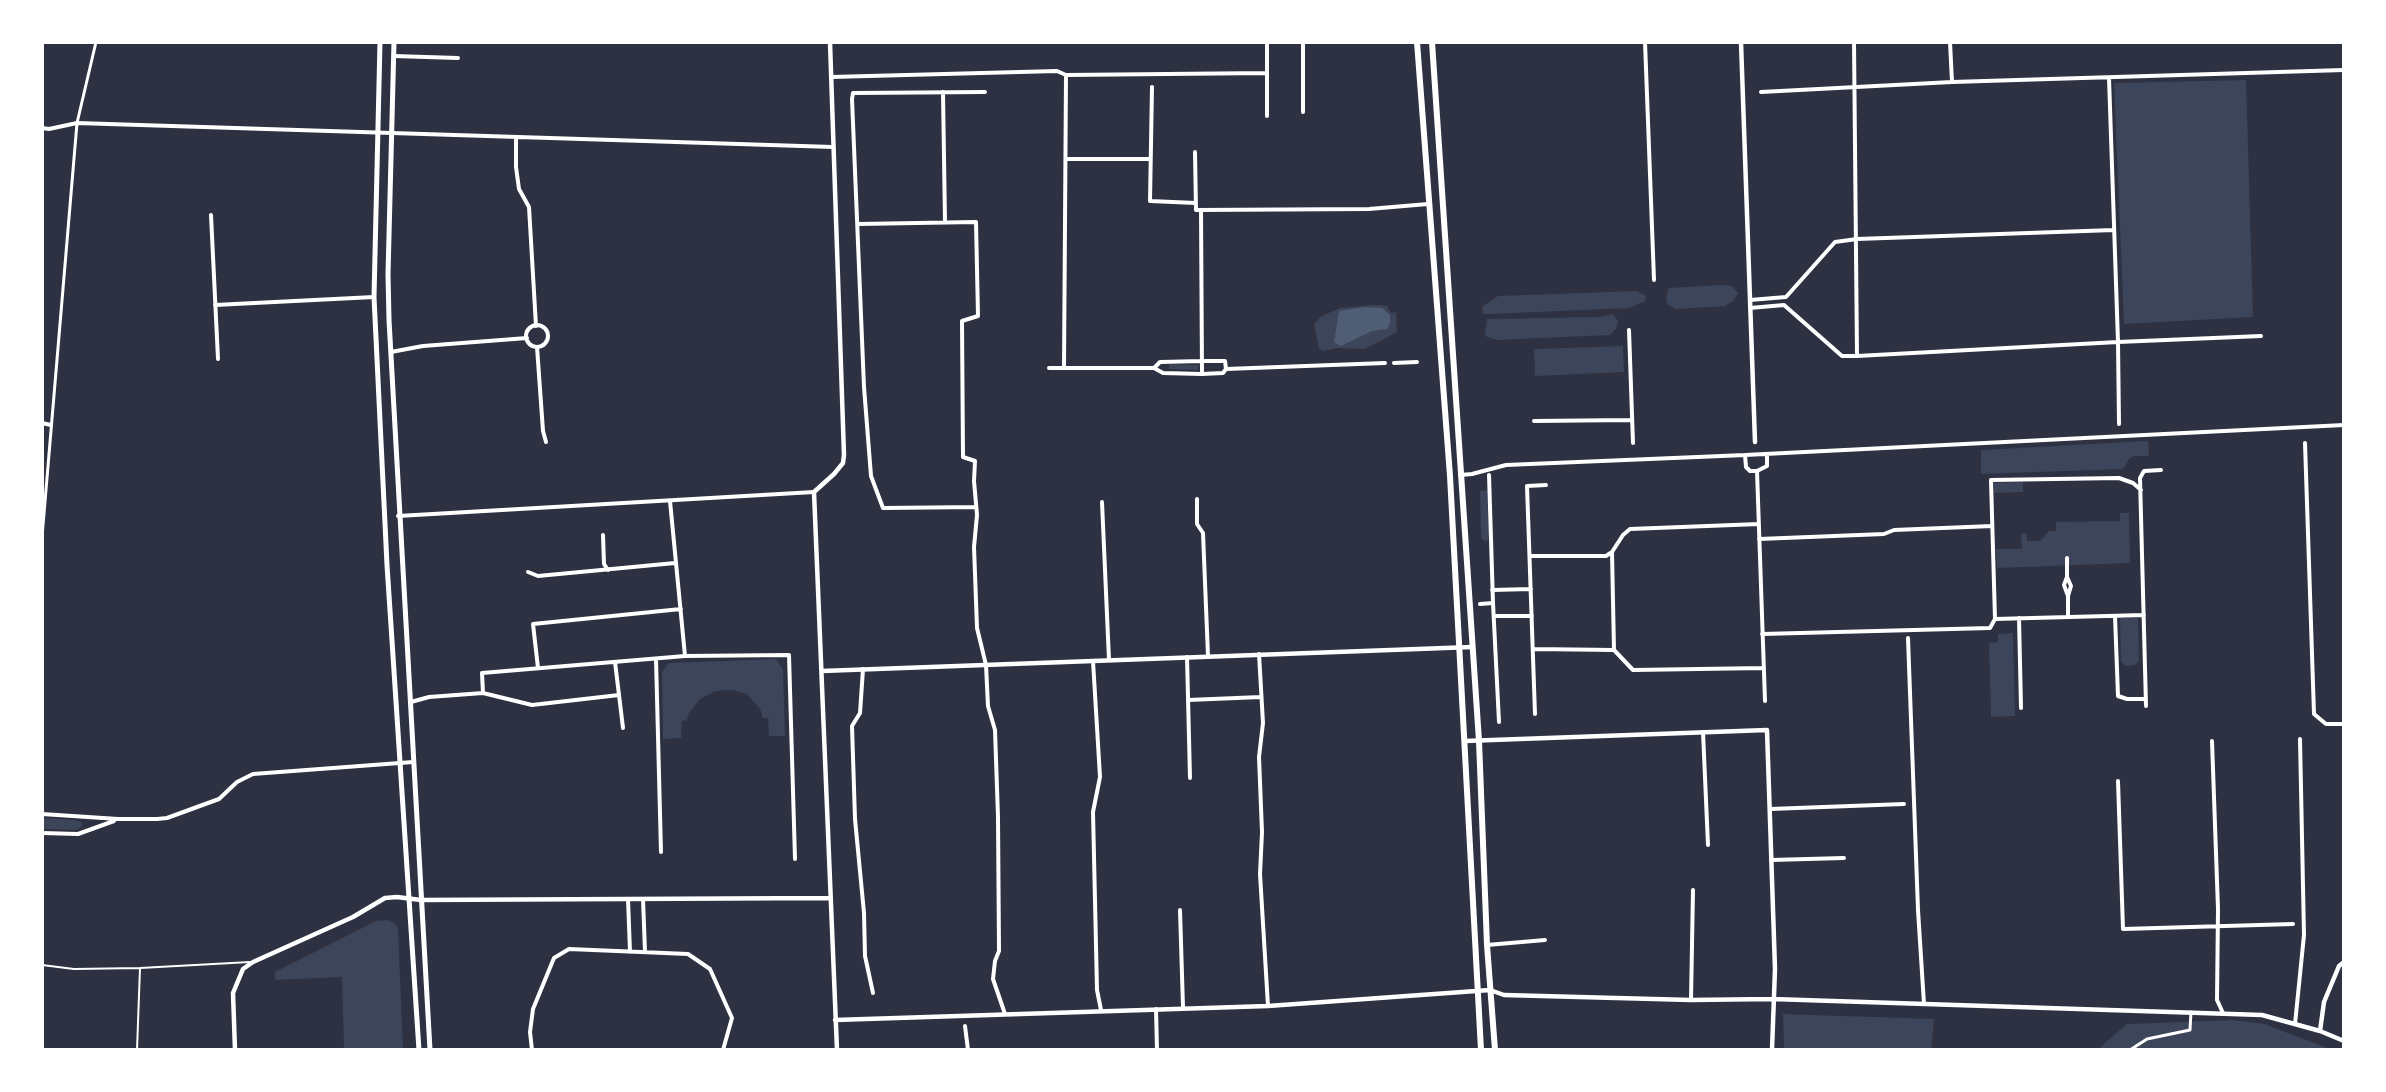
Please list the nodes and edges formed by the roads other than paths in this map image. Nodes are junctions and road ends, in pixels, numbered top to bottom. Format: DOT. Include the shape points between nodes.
graph roads {
  1 [pos="96,42"];
  2 [pos="380,42"];
  3 [pos="394,42"];
  4 [pos="830,42"];
  5 [pos="1267,42"];
  6 [pos="1303,42"];
  7 [pos="1417,42"];
  8 [pos="1432,42"];
  9 [pos="1645,42"];
  10 [pos="1741,42"];
  11 [pos="1854,42"];
  12 [pos="1950,42"];
  13 [pos="394,56"];
  14 [pos="458,58"];
  15 [pos="2344,70"];
  16 [pos="1267,73"];
  17 [pos="1066,75"];
  18 [pos="831,77"];
  19 [pos="2109,78"];
  20 [pos="1952,82"];
  21 [pos="1152,87"];
  22 [pos="1856,87"];
  23 [pos="943,92"];
  24 [pos="985,92"];
  25 [pos="1761,92"];
  26 [pos="1303,112"];
  27 [pos="1267,116"];
  28 [pos="77,123"];
  29 [pos="42,128"];
  30 [pos="377,134"];
  31 [pos="391,134"];
  32 [pos="516,138"];
  33 [pos="833,147"];
  34 [pos="1196,152"];
  35 [pos="1066,159"];
  36 [pos="1150,159"];
  37 [pos="1196,203"];
  38 [pos="1428,204"];
  39 [pos="1201,210"];
  40 [pos="211,215"];
  41 [pos="945,222"];
  42 [pos="858,224"];
  43 [pos="2114,231"];
  44 [pos="1857,239"];
  45 [pos="1654,280"];
  46 [pos="374,297"];
  47 [pos="1750,300"];
  48 [pos="215,305"];
  49 [pos="1750,308"];
  50 [pos="536,326"];
  51 [pos="1629,330"];
  52 [pos="2261,336"];
  53 [pos="527,338"];
  54 [pos="2118,342"];
  55 [pos="537,347"];
  56 [pos="390,352"];
  57 [pos="1857,356"];
  58 [pos="218,359"];
  59 [pos="1202,361"];
  60 [pos="1417,362"];
  61 [pos="1385,363"];
  62 [pos="1394,363"];
  63 [pos="1049,368"];
  64 [pos="1064,368"];
  65 [pos="1154,368"];
  66 [pos="1226,369"];
  67 [pos="1202,374"];
  68 [pos="1632,420"];
  69 [pos="1534,421"];
  70 [pos="42,423"];
  71 [pos="2119,424"];
  72 [pos="51,425"];
  73 [pos="2344,425"];
  74 [pos="546,442"];
  75 [pos="1755,442"];
  76 [pos="1633,443"];
  77 [pos="2305,443"];
  78 [pos="1767,454"];
  79 [pos="1745,455"];
  80 [pos="2161,470"];
  81 [pos="1757,471"];
  82 [pos="1460,475"];
  83 [pos="1489,475"];
  84 [pos="1546,485"];
  85 [pos="2141,490"];
  86 [pos="813,492"];
  87 [pos="1197,499"];
  88 [pos="670,501"];
  89 [pos="1102,502"];
  90 [pos="976,507"];
  91 [pos="398,516"];
  92 [pos="1759,524"];
  93 [pos="1992,526"];
  94 [pos="603,535"];
  95 [pos="42,537"];
  96 [pos="1759,539"];
  97 [pos="1612,552"];
  98 [pos="1530,556"];
  99 [pos="2067,558"];
  100 [pos="675,563"];
  101 [pos="608,570"];
  102 [pos="528,573"];
  103 [pos="1531,589"];
  104 [pos="1492,590"];
  105 [pos="1493,603"];
  106 [pos="1480,604"];
  107 [pos="681,609"];
  108 [pos="2144,615"];
  109 [pos="1494,616"];
  110 [pos="1532,616"];
  111 [pos="2115,616"];
  112 [pos="2068,617"];
  113 [pos="2019,618"];
  114 [pos="1995,619"];
  115 [pos="1762,634"];
  116 [pos="1908,638"];
  117 [pos="1472,646"];
  118 [pos="1460,647"];
  119 [pos="1533,649"];
  120 [pos="1614,650"];
  121 [pos="1258,654"];
  122 [pos="685,656"];
  123 [pos="1208,656"];
  124 [pos="1187,657"];
  125 [pos="656,659"];
  126 [pos="1109,660"];
  127 [pos="1093,661"];
  128 [pos="615,662"];
  129 [pos="986,664"];
  130 [pos="538,668"];
  131 [pos="1764,668"];
  132 [pos="863,669"];
  133 [pos="822,671"];
  134 [pos="483,693"];
  135 [pos="619,695"];
  136 [pos="1261,697"];
  137 [pos="2146,699"];
  138 [pos="1188,700"];
  139 [pos="1765,700"];
  140 [pos="410,702"];
  141 [pos="2146,706"];
  142 [pos="2021,708"];
  143 [pos="1535,714"];
  144 [pos="1500,722"];
  145 [pos="2344,724"];
  146 [pos="623,729"];
  147 [pos="1703,732"];
  148 [pos="2300,739"];
  149 [pos="1465,741"];
  150 [pos="1479,741"];
  151 [pos="2212,741"];
  152 [pos="413,762"];
  153 [pos="400,763"];
  154 [pos="1190,778"];
  155 [pos="2118,782"];
  156 [pos="1904,804"];
  157 [pos="1770,809"];
  158 [pos="42,814"];
  159 [pos="118,819"];
  160 [pos="42,833"];
  161 [pos="1708,845"];
  162 [pos="661,852"];
  163 [pos="1844,858"];
  164 [pos="795,859"];
  165 [pos="1771,860"];
  166 [pos="1693,890"];
  167 [pos="643,898"];
  168 [pos="830,898"];
  169 [pos="628,899"];
  170 [pos="409,900"];
  171 [pos="421,900"];
  172 [pos="1180,910"];
  173 [pos="2293,924"];
  174 [pos="2218,926"];
  175 [pos="1545,940"];
  176 [pos="1487,945"];
  177 [pos="630,952"];
  178 [pos="645,952"];
  179 [pos="253,962"];
  180 [pos="2344,962"];
  181 [pos="42,965"];
  182 [pos="141,968"];
  183 [pos="1490,990"];
  184 [pos="1477,992"];
  185 [pos="873,993"];
  186 [pos="1772,999"];
  187 [pos="1690,1000"];
  188 [pos="1924,1004"];
  189 [pos="1268,1005"];
  190 [pos="1183,1007"];
  191 [pos="1156,1008"];
  192 [pos="1101,1010"];
  193 [pos="2191,1012"];
  194 [pos="2223,1013"];
  195 [pos="1005,1014"];
  196 [pos="835,1020"];
  197 [pos="2295,1024"];
  198 [pos="965,1026"];
  199 [pos="2320,1031"];
  200 [pos="2344,1041"];
  201 [pos="137,1050"];
  202 [pos="235,1050"];
  203 [pos="419,1050"];
  204 [pos="430,1050"];
  205 [pos="532,1050"];
  206 [pos="723,1050"];
  207 [pos="837,1050"];
  208 [pos="968,1050"];
  209 [pos="1157,1050"];
  210 [pos="1481,1050"];
  211 [pos="1495,1050"];
  212 [pos="1772,1050"];
  213 [pos="2130,1050"];
  1 -- 28 [label="street"];
  2 -- 30 [label="main road"];
  3 -- 13 [label="main road"];
  4 -- 18 [label="street"];
  5 -- 16 [label="street"];
  6 -- 26 [label="street"];
  7 -- 38 [label="main road"];
  8 -- 82 [label="main road"];
  9 -- 45 [label="street"];
  10 -- 47 [label="street"];
  11 -- 22 [label="street"];
  12 -- 20 [label="street"];
  13 -- 14 [label="street"];
  13 -- 31 [label="main road"];
  15 -- 19 [label="street"];
  16 -- 17 [label="street"];
  16 -- 27 [label="street"];
  17 -- 18 [label="street" via="1057,71"];
  17 -- 35 [label="street"];
  18 -- 33 [label="street"];
  19 -- 20 [label="street"];
  19 -- 43 [label="street"];
  20 -- 22 [label="street"];
  21 -- 36 [label="street"];
  22 -- 25 [label="street"];
  22 -- 44 [label="street"];
  23 -- 24 [label="street"];
  23 -- 41 [label="street"];
  23 -- 42 [label="street" via="853,93"];
  28 -- 29 [label="street"];
  28 -- 30 [label="street"];
  28 -- 72 [label="street"];
  30 -- 31 [label="street"];
  30 -- 46 [label="main road"];
  31 -- 32 [label="street"];
  31 -- 56 [label="main road"];
  32 -- 33 [label="street"];
  32 -- 50 [label="street" via="519,189 529,207"];
  33 -- 86 [label="street" via="844,455 843,464"];
  34 -- 37 [label="street"];
  35 -- 36 [label="street"];
  35 -- 64 [label="street"];
  36 -- 37 [label="street" via="1149,201"];
  37 -- 39 [label="street" via="1196,210"];
  38 -- 39 [label="street" via="1369,209"];
  38 -- 118 [label="main road"];
  39 -- 59 [label="street"];
  40 -- 48 [label="street"];
  41 -- 42 [label="street"];
  41 -- 90 [label="street" via="976,222 978,316 962,321 963,457 975,461"];
  42 -- 90 [label="street" via="865,420 871,476 883,508"];
  43 -- 44 [label="street"];
  43 -- 54 [label="street"];
  44 -- 47 [label="street" via="1834,242 1786,297"];
  44 -- 57 [label="street"];
  46 -- 48 [label="street"];
  46 -- 153 [label="main road"];
  47 -- 49 [label="street"];
  48 -- 58 [label="street"];
  49 -- 57 [label="street" via="1784,305 1842,356"];
  49 -- 75 [label="street"];
  50 -- 53 [label="street" via="529,330"];
  50 -- 55 [label="street" via="544,328 548,335 546,343"];
  51 -- 68 [label="street"];
  52 -- 54 [label="street"];
  53 -- 55 [label="street"];
  53 -- 56 [label="street"];
  54 -- 57 [label="street"];
  54 -- 71 [label="street"];
  55 -- 74 [label="street"];
  56 -- 91 [label="main road"];
  59 -- 65 [label="street" via="1160,362"];
  59 -- 66 [label="street" via="1225,361"];
  59 -- 67 [label="street"];
  60 -- 62 [label="street"];
  61 -- 66 [label="street"];
  63 -- 64 [label="street"];
  64 -- 65 [label="street"];
  65 -- 67 [label="street" via="1163,373"];
  66 -- 67 [label="street" via="1223,374"];
  68 -- 69 [label="street"];
  68 -- 76 [label="street"];
  70 -- 72 [label="street"];
  72 -- 95 [label="street"];
  73 -- 78 [label="street"];
  77 -- 145 [label="street" via="2314,714 2326,724"];
  78 -- 79 [label="street"];
  78 -- 81 [label="street" via="1767,466"];
  79 -- 81 [label="street" via="1746,467"];
  79 -- 82 [label="street" via="1506,465"];
  80 -- 85 [label="street" via="2142,473"];
  81 -- 92 [label="street"];
  82 -- 117 [label="main road"];
  83 -- 104 [label="street"];
  84 -- 98 [label="street" via="1527,486"];
  85 -- 93 [label="street" via="2130,481 2114,477 1991,480"];
  85 -- 108 [label="street"];
  86 -- 88 [label="street"];
  86 -- 133 [label="street"];
  87 -- 123 [label="street" via="1197,524 1203,533"];
  88 -- 91 [label="street"];
  88 -- 100 [label="street"];
  89 -- 126 [label="street"];
  90 -- 129 [label="street" via="976,628"];
  91 -- 140 [label="main road"];
  92 -- 96 [label="street"];
  92 -- 97 [label="street" via="1630,529"];
  93 -- 96 [label="street"];
  93 -- 114 [label="street"];
  94 -- 101 [label="street" via="604,564"];
  96 -- 115 [label="street"];
  97 -- 98 [label="street" via="1606,556"];
  97 -- 120 [label="street"];
  98 -- 103 [label="street"];
  99 -- 112 [label="street" via="2064,585"];
  100 -- 101 [label="street"];
  100 -- 107 [label="street"];
  101 -- 102 [label="street" via="538,576"];
  103 -- 104 [label="street"];
  103 -- 110 [label="street"];
  104 -- 105 [label="street"];
  105 -- 106 [label="street"];
  105 -- 109 [label="street"];
  107 -- 122 [label="street"];
  107 -- 130 [label="street" via="533,624"];
  108 -- 111 [label="street"];
  108 -- 137 [label="street"];
  109 -- 110 [label="street"];
  109 -- 144 [label="street"];
  110 -- 119 [label="street"];
  111 -- 112 [label="street"];
  111 -- 137 [label="street" via="2118,696"];
  112 -- 113 [label="street"];
  113 -- 114 [label="street"];
  113 -- 142 [label="street"];
  114 -- 115 [label="street" via="1990,628"];
  115 -- 131 [label="street"];
  116 -- 188 [label="street"];
  117 -- 118 [label="street"];
  117 -- 150 [label="main road"];
  118 -- 121 [label="street"];
  118 -- 149 [label="main road"];
  119 -- 120 [label="street"];
  119 -- 143 [label="street"];
  120 -- 131 [label="street" via="1633,670"];
  121 -- 123 [label="street"];
  121 -- 136 [label="street"];
  122 -- 125 [label="street"];
  122 -- 164 [label="street" via="789,655"];
  123 -- 124 [label="street"];
  124 -- 126 [label="street"];
  124 -- 138 [label="street"];
  125 -- 128 [label="street"];
  125 -- 162 [label="street"];
  126 -- 127 [label="street"];
  127 -- 129 [label="street"];
  127 -- 192 [label="street" via="1100,777 1093,812 1096,978"];
  128 -- 130 [label="street"];
  128 -- 135 [label="street"];
  129 -- 132 [label="street"];
  129 -- 195 [label="street" via="988,706 995,730 998,817 999,951 993,980"];
  130 -- 134 [label="street" via="482,673"];
  131 -- 139 [label="street"];
  132 -- 133 [label="street"];
  132 -- 185 [label="street" via="860,713 852,726 865,956"];
  133 -- 168 [label="street"];
  134 -- 135 [label="street" via="532,705"];
  134 -- 140 [label="street"];
  135 -- 146 [label="street"];
  136 -- 138 [label="street"];
  136 -- 189 [label="street" via="1260,874"];
  137 -- 141 [label="street"];
  138 -- 154 [label="street"];
  140 -- 152 [label="main road"];
  147 -- 150 [label="street"];
  147 -- 157 [label="street" via="1767,730"];
  147 -- 161 [label="street"];
  148 -- 197 [label="street" via="2304,935"];
  149 -- 150 [label="street"];
  149 -- 184 [label="main road"];
  150 -- 176 [label="main road"];
  151 -- 174 [label="street"];
  152 -- 153 [label="street"];
  152 -- 171 [label="main road"];
  153 -- 159 [label="street" via="254,774 237,782 219,799 167,818"];
  153 -- 170 [label="main road"];
  155 -- 174 [label="street" via="2123,929"];
  156 -- 157 [label="street"];
  157 -- 165 [label="street"];
  158 -- 159 [label="street"];
  159 -- 160 [label="street" via="78,834"];
  163 -- 165 [label="street"];
  165 -- 186 [label="street"];
  166 -- 187 [label="street"];
  167 -- 168 [label="street"];
  167 -- 169 [label="street"];
  167 -- 178 [label="street"];
  168 -- 196 [label="street"];
  169 -- 171 [label="street"];
  169 -- 177 [label="street"];
  170 -- 171 [label="street"];
  170 -- 179 [label="street" via="385,898 353,917"];
  170 -- 203 [label="main road"];
  171 -- 204 [label="main road"];
  172 -- 190 [label="street"];
  173 -- 174 [label="street"];
  174 -- 194 [label="street" via="2217,1000"];
  175 -- 176 [label="street"];
  176 -- 183 [label="main road"];
  177 -- 178 [label="street"];
  177 -- 205 [label="street" via="569,949 554,958 533,1009"];
  178 -- 206 [label="street" via="688,954 710,969 732,1018"];
  179 -- 182 [label="lane"];
  179 -- 202 [label="street" via="243,969 233,993"];
  180 -- 199 [label="street" via="2324,1002"];
  181 -- 182 [label="lane" via="74,969"];
  182 -- 201 [label="lane"];
  183 -- 184 [label="street"];
  183 -- 187 [label="street" via="1504,995"];
  183 -- 211 [label="main road"];
  184 -- 189 [label="street"];
  184 -- 210 [label="main road"];
  186 -- 187 [label="street"];
  186 -- 188 [label="street"];
  186 -- 212 [label="street"];
  188 -- 193 [label="street"];
  189 -- 190 [label="street"];
  190 -- 191 [label="street"];
  191 -- 192 [label="street"];
  191 -- 209 [label="street"];
  192 -- 195 [label="street"];
  193 -- 194 [label="street"];
  193 -- 213 [label="street" via="2190,1030 2148,1039"];
  194 -- 197 [label="street" via="2262,1015"];
  195 -- 196 [label="street"];
  196 -- 207 [label="street"];
  197 -- 199 [label="street"];
  198 -- 208 [label="street"];
  199 -- 200 [label="street"];
}
